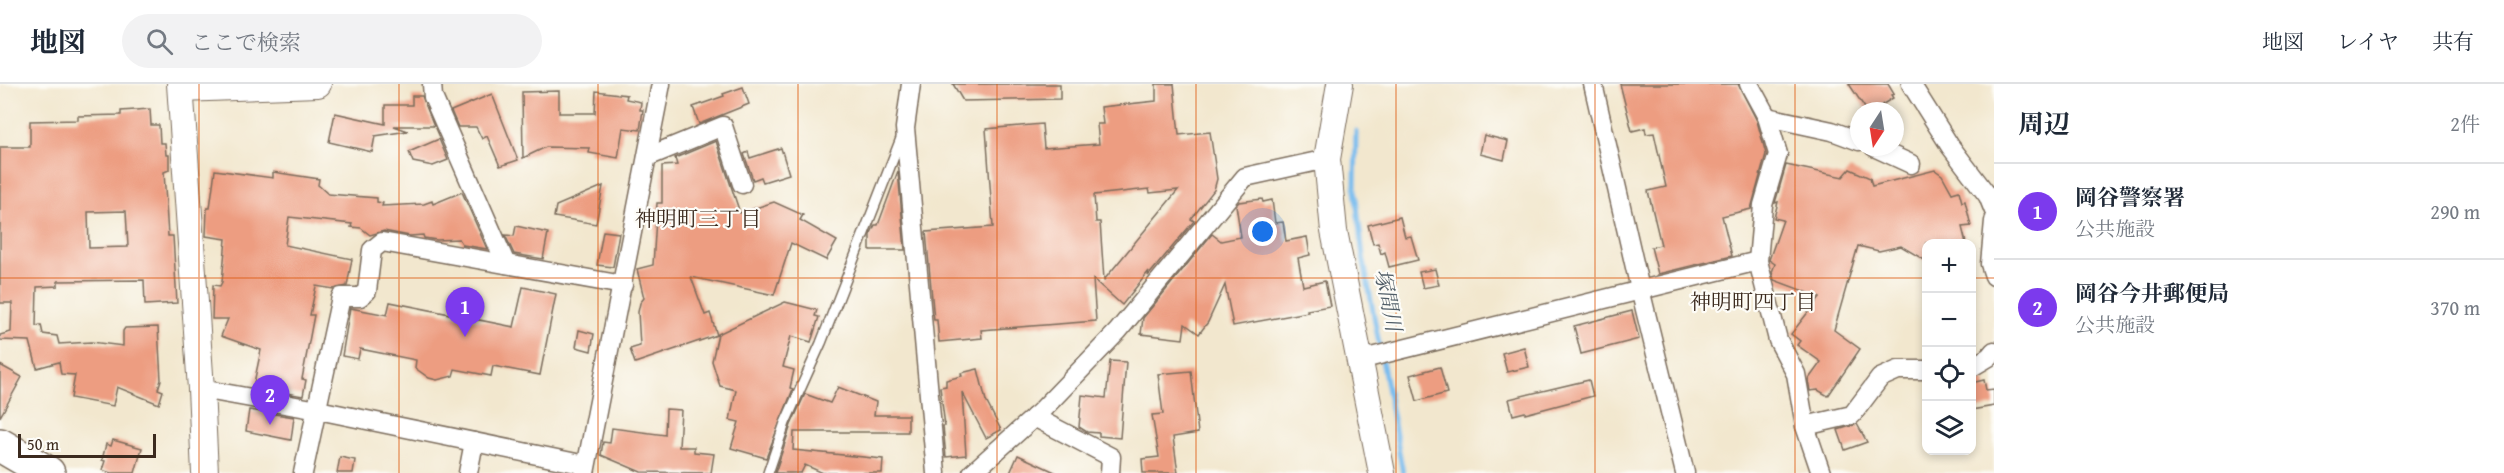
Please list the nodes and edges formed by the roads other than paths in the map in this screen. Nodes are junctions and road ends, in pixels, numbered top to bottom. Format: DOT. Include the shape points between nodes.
graph roads {
  1 [pos="318,84"];
  2 [pos="432,84"];
  3 [pos="661,84"];
  4 [pos="911,84"];
  5 [pos="1340,84"];
  6 [pos="1593,84"];
  7 [pos="1749,84"];
  8 [pos="1911,84"];
  9 [pos="256,85"];
  10 [pos="180,87"];
  11 [pos="1767,117"];
  12 [pos="905,128"];
  13 [pos="1850,138"];
  14 [pos="1894,156"];
  15 [pos="647,157"];
  16 [pos="1327,159"];
  17 [pos="1911,164"];
  18 [pos="742,184"];
  19 [pos="1994,211"];
  20 [pos="1994,221"];
  21 [pos="1758,261"];
  22 [pos="506,264"];
  23 [pos="1994,276"];
  24 [pos="624,285"];
  25 [pos="1640,289"];
  26 [pos="1994,351"];
  27 [pos="1366,359"];
  28 [pos="1976,364"];
  29 [pos="1922,370"];
  30 [pos="201,389"];
  31 [pos="318,410"];
  32 [pos="1034,417"];
  33 [pos="1806,426"];
  34 [pos="474,442"];
  35 [pos="0,445"];
  36 [pos="586,469"];
  37 [pos="48,473"];
  38 [pos="205,473"];
  39 [pos="303,473"];
  40 [pos="468,473"];
  41 [pos="768,473"];
  42 [pos="936,473"];
  43 [pos="972,473"];
  44 [pos="1110,473"];
  45 [pos="1382,473"];
  46 [pos="1685,473"];
  47 [pos="1821,473"];
  1 -- 9 [label="street"];
  2 -- 22 [label="street" via="433,97"];
  3 -- 15 [label="street"];
  4 -- 12 [label="street"];
  5 -- 16 [label="street"];
  6 -- 25 [label="street"];
  7 -- 11 [label="street"];
  8 -- 19 [label="street" via="1988,196"];
  9 -- 10 [label="street"];
  10 -- 30 [label="street"];
  11 -- 13 [label="street"];
  11 -- 21 [label="street" via="1778,154 1763,205"];
  12 -- 41 [label="lane"];
  12 -- 42 [label="street"];
  14 -- 17 [label="street"];
  15 -- 18 [label="street" via="723,126"];
  15 -- 24 [label="street"];
  16 -- 27 [label="street" via="1334,231"];
  16 -- 32 [label="street" via="1245,177 1118,331"];
  20 -- 23 [label="street" via="1990,264"];
  21 -- 25 [label="street"];
  21 -- 33 [label="street" via="1778,340 1796,374"];
  22 -- 24 [label="street"];
  22 -- 31 [label="street" via="382,242 372,249 367,291 360,297 341,297"];
  24 -- 36 [label="street"];
  25 -- 27 [label="street"];
  25 -- 46 [label="street"];
  26 -- 28 [label="street"];
  27 -- 45 [label="street"];
  29 -- 33 [label="street" via="1898,370 1880,378 1852,415"];
  30 -- 31 [label="street"];
  30 -- 38 [label="street"];
  31 -- 34 [label="street"];
  31 -- 39 [label="street"];
  32 -- 43 [label="street"];
  32 -- 44 [label="street" via="1111,457"];
  33 -- 47 [label="street"];
  34 -- 36 [label="street"];
  34 -- 40 [label="street"];
  35 -- 37 [label="highway"];
}
